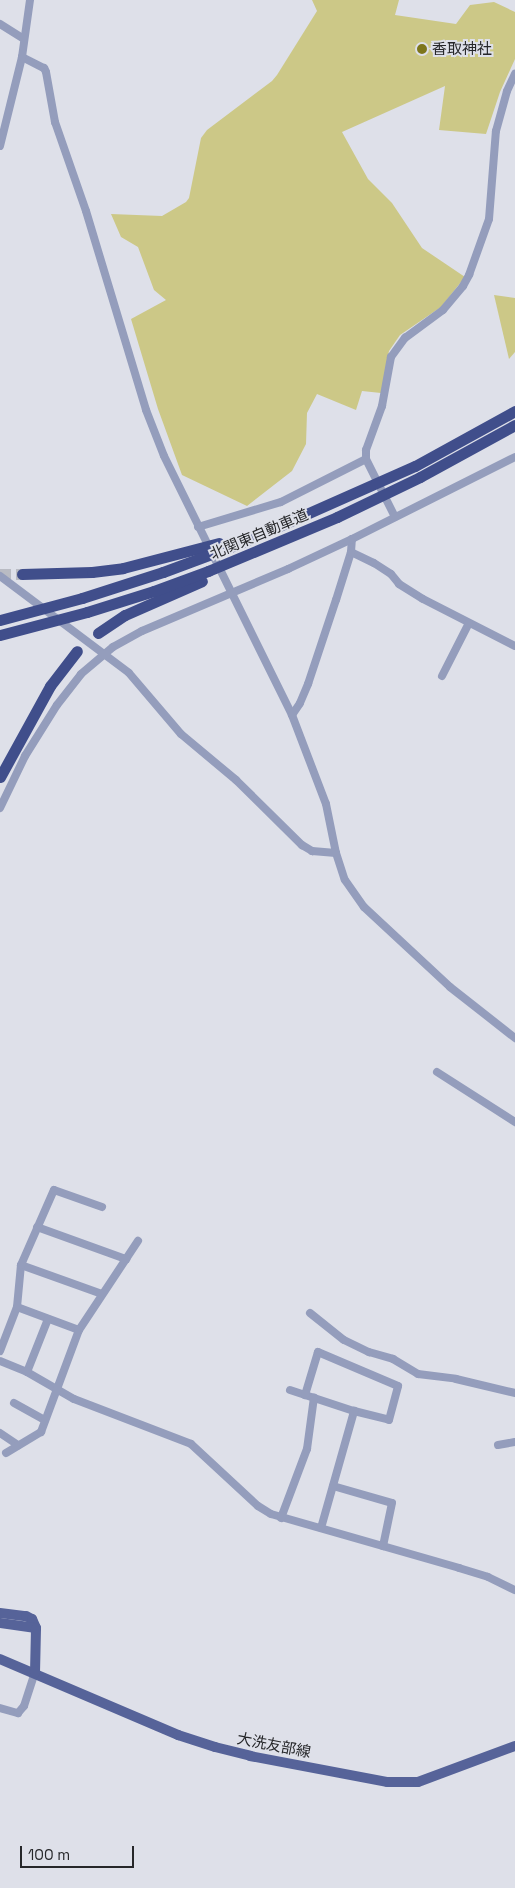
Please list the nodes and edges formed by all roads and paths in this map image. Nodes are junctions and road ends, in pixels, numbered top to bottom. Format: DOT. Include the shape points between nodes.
graph roads {
  1 [pos="30,0"];
  2 [pos="0,24"];
  3 [pos="24,39"];
  4 [pos="22,57"];
  5 [pos="515,74"];
  6 [pos="0,146"];
  7 [pos="515,411"];
  8 [pos="515,425"];
  9 [pos="515,457"];
  10 [pos="367,461"];
  11 [pos="364,490"];
  12 [pos="394,515"];
  13 [pos="337,517"];
  14 [pos="198,527"];
  15 [pos="352,539"];
  16 [pos="351,552"];
  17 [pos="22,574"];
  18 [pos="0,576"];
  19 [pos="230,591"];
  20 [pos="0,620"];
  21 [pos="469,623"];
  22 [pos="98,633"];
  23 [pos="0,634"];
  24 [pos="515,646"];
  25 [pos="77,651"];
  26 [pos="104,654"];
  27 [pos="442,676"];
  28 [pos="292,715"];
  29 [pos="0,777"];
  30 [pos="0,808"];
  31 [pos="336,853"];
  32 [pos="515,1038"];
  33 [pos="437,1072"];
  34 [pos="515,1122"];
  35 [pos="102,1207"];
  36 [pos="37,1227"];
  37 [pos="138,1241"];
  38 [pos="126,1259"];
  39 [pos="22,1265"];
  40 [pos="102,1294"];
  41 [pos="17,1307"];
  42 [pos="310,1313"];
  43 [pos="48,1319"];
  44 [pos="80,1330"];
  45 [pos="0,1351"];
  46 [pos="0,1361"];
  47 [pos="27,1372"];
  48 [pos="56,1388"];
  49 [pos="290,1390"];
  50 [pos="515,1393"];
  51 [pos="305,1394"];
  52 [pos="314,1397"];
  53 [pos="14,1403"];
  54 [pos="354,1411"];
  55 [pos="45,1420"];
  56 [pos="0,1433"];
  57 [pos="515,1442"];
  58 [pos="18,1445"];
  59 [pos="498,1445"];
  60 [pos="6,1453"];
  61 [pos="333,1486"];
  62 [pos="281,1518"];
  63 [pos="321,1528"];
  64 [pos="383,1546"];
  65 [pos="515,1590"];
  66 [pos="0,1613"];
  67 [pos="0,1623"];
  68 [pos="36,1628"];
  69 [pos="0,1659"];
  70 [pos="35,1673"];
  71 [pos="0,1708"];
  72 [pos="515,1746"];
  1 -- 3 [label="street"];
  2 -- 3 [label="street"];
  3 -- 4 [label="street"];
  4 -- 6 [label="street"];
  4 -- 14 [label="street" via="46,72 55,122 86,211 146,410"];
  5 -- 10 [label="street" via="496,131 489,219 469,275 464,286 443,310 394,350 382,406 366,450"];
  7 -- 11 [label="highway, 北関東自動車道"];
  8 -- 13 [label="highway, 北関東自動車道" via="420,477"];
  9 -- 12 [label="street" via="450,492"];
  10 -- 12 [label="street"];
  10 -- 14 [label="street" via="281,502"];
  11 -- 17 [label="highway" via="238,536 166,558 92,572"];
  11 -- 20 [label="highway, 北関東自動車道" via="241,543 163,572"];
  12 -- 15 [label="street"];
  13 -- 22 [label="highway" via="248,562 125,615"];
  13 -- 23 [label="highway, 北関東自動車道" via="154,591"];
  14 -- 19 [label="street"];
  15 -- 16 [label="street"];
  15 -- 19 [label="street"];
  16 -- 21 [label="street" via="392,574 399,584 423,599"];
  16 -- 28 [label="street" via="308,684"];
  18 -- 26 [label="street"];
  19 -- 26 [label="street" via="142,631"];
  19 -- 28 [label="street"];
  21 -- 24 [label="street"];
  21 -- 27 [label="street"];
  25 -- 29 [label="highway" via="50,686"];
  26 -- 30 [label="street" via="81,674 57,705 25,756"];
  26 -- 31 [label="street" via="138,681 181,734 236,780 302,845 312,851"];
  28 -- 31 [label="street" via="326,804"];
  31 -- 32 [label="street" via="346,880 364,907 450,987"];
  33 -- 34 [label="street"];
  35 -- 36 [label="street" via="54,1190"];
  36 -- 38 [label="street"];
  36 -- 39 [label="street"];
  37 -- 38 [label="street"];
  38 -- 40 [label="street"];
  39 -- 40 [label="street"];
  39 -- 41 [label="street"];
  40 -- 44 [label="street"];
  41 -- 43 [label="street"];
  41 -- 45 [label="street"];
  42 -- 50 [label="street" via="344,1340 394,1359 418,1374"];
  43 -- 44 [label="street"];
  43 -- 47 [label="street"];
  44 -- 48 [label="street"];
  46 -- 47 [label="street"];
  47 -- 48 [label="street"];
  48 -- 55 [label="street"];
  48 -- 62 [label="street" via="74,1399 191,1444 258,1506"];
  49 -- 51 [label="street"];
  51 -- 52 [label="street"];
  51 -- 54 [label="street" via="318,1352 398,1386 389,1420"];
  52 -- 54 [label="street"];
  52 -- 62 [label="street" via="307,1449"];
  53 -- 55 [label="street"];
  54 -- 61 [label="street"];
  55 -- 58 [label="street" via="41,1432"];
  56 -- 58 [label="street"];
  57 -- 59 [label="street"];
  58 -- 60 [label="street"];
  61 -- 63 [label="street"];
  61 -- 64 [label="street" via="392,1503"];
  62 -- 63 [label="street"];
  63 -- 64 [label="street"];
  64 -- 65 [label="street" via="488,1577"];
  66 -- 68 [label="main road" via="26,1616"];
  67 -- 68 [label="main road"];
  68 -- 70 [label="main road"];
  69 -- 70 [label="main road, 大洗友部線"];
  70 -- 71 [label="street" via="18,1714"];
  70 -- 72 [label="main road, 大洗友部線" via="178,1735 215,1747 387,1782 418,1782"];
}
